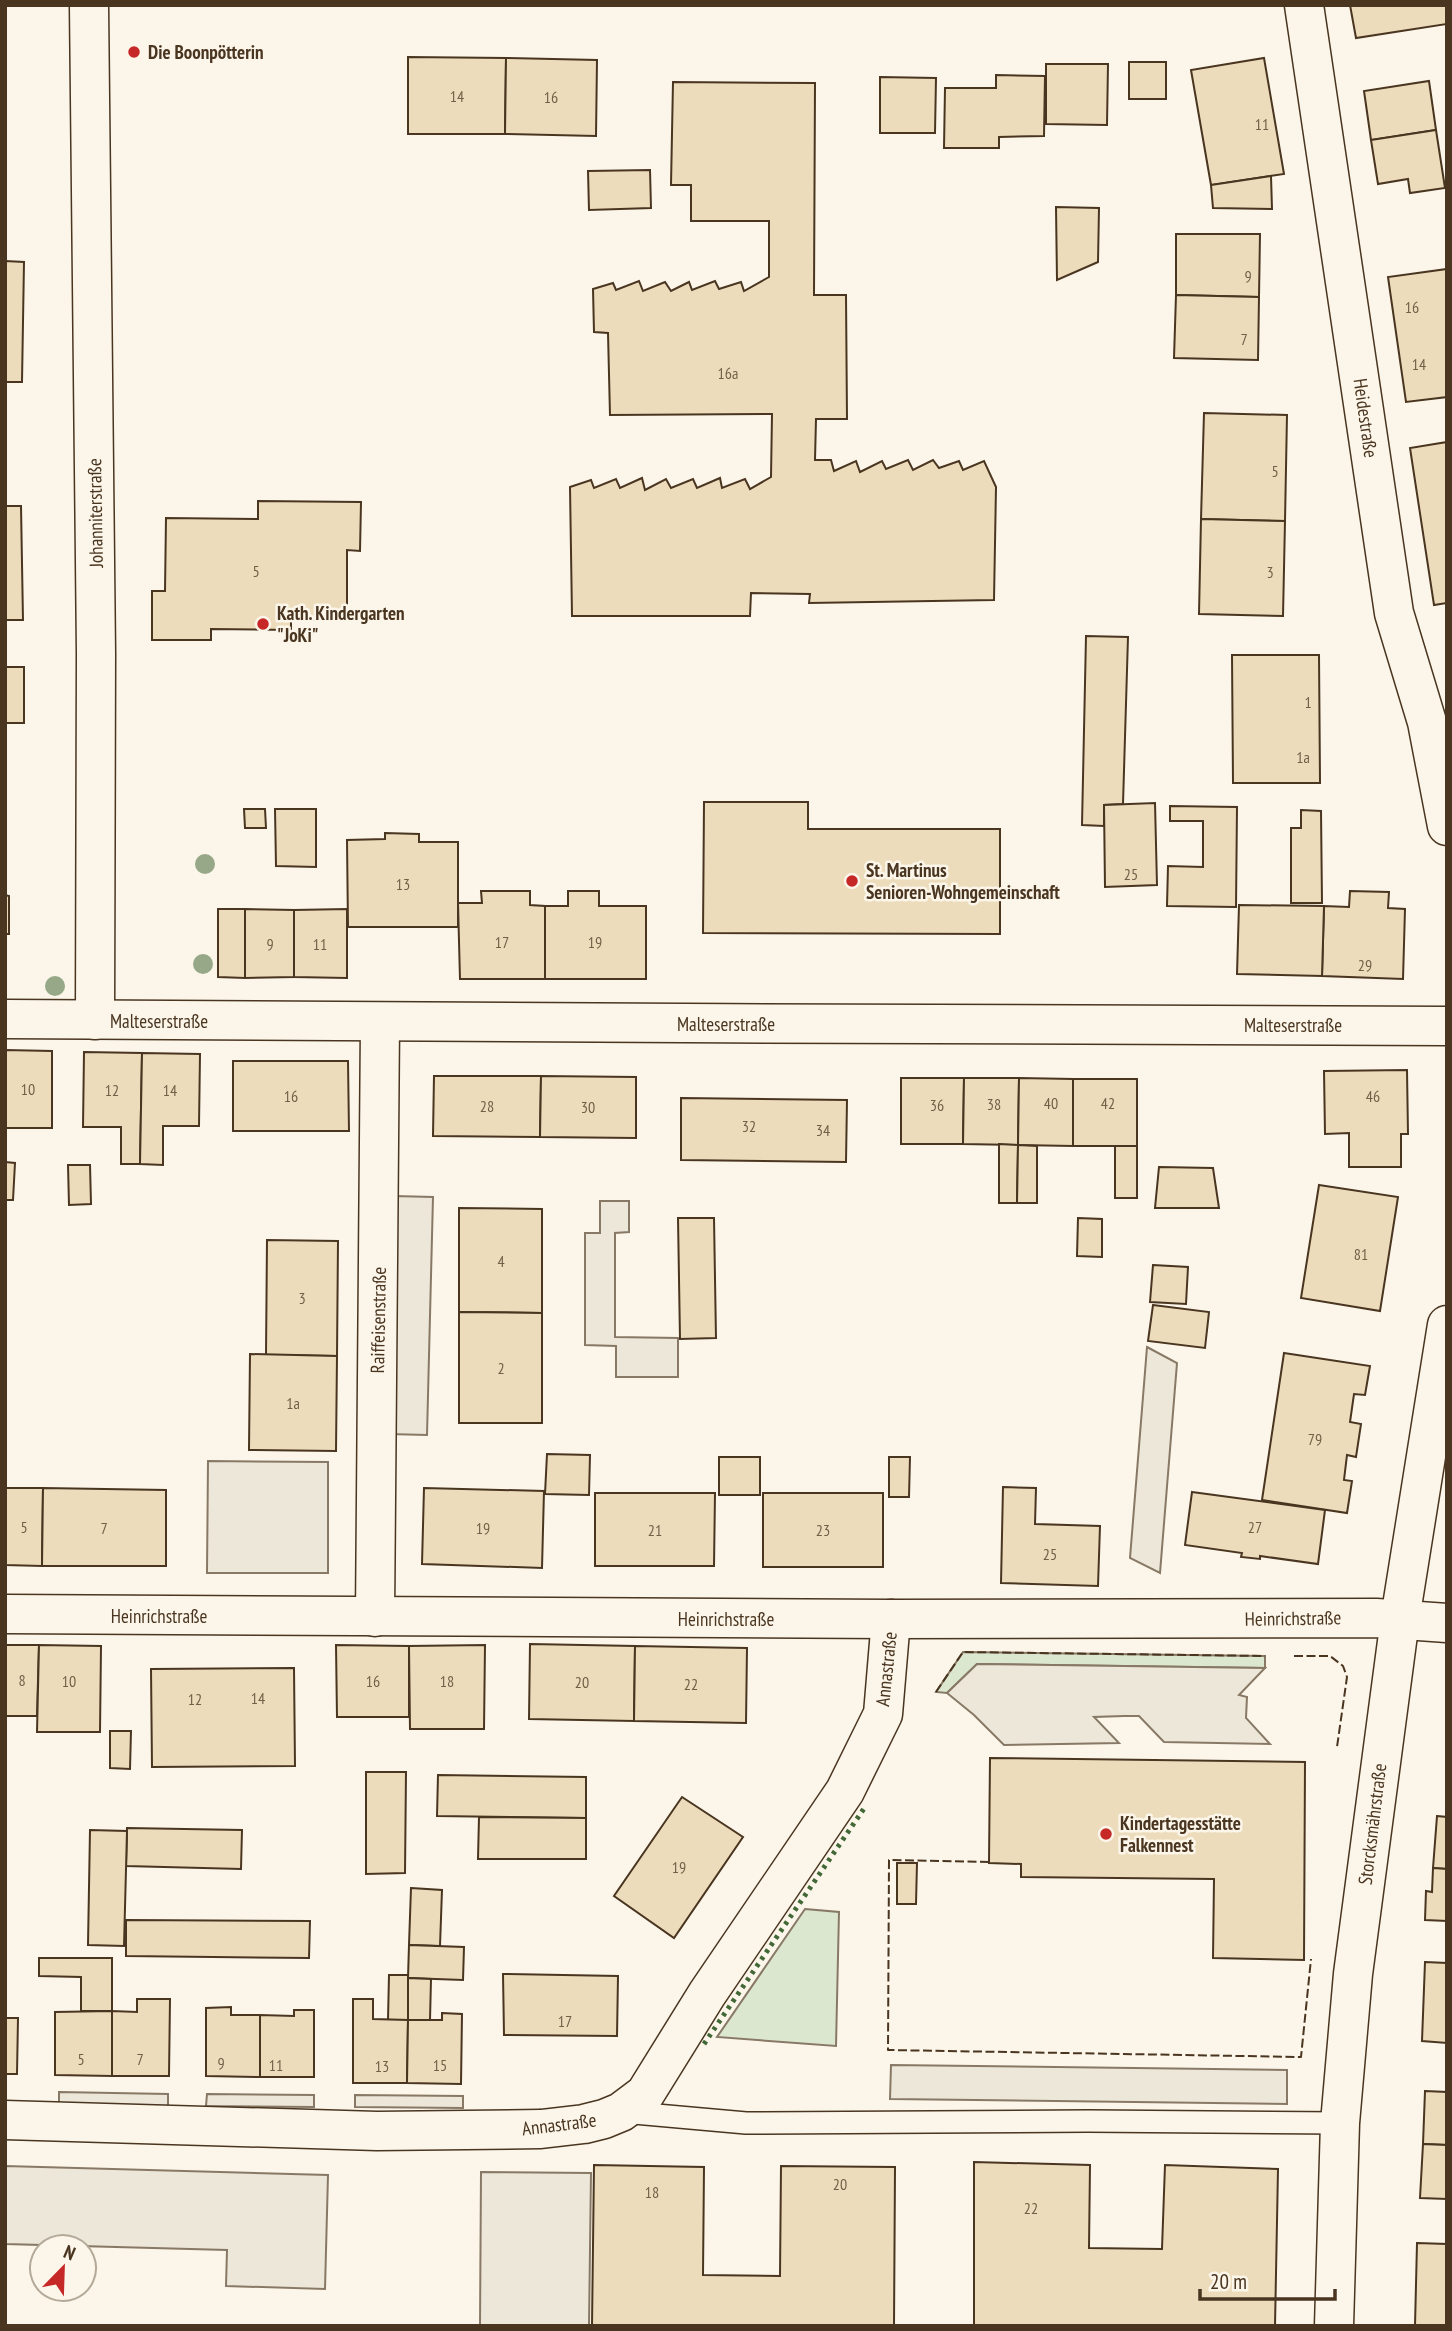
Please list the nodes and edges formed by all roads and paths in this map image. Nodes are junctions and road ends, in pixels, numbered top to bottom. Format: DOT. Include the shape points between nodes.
graph roads {
  1 [pos="89,5"];
  2 [pos="1304,5"];
  3 [pos="1447,826"];
  4 [pos="5,1019"];
  5 [pos="95,1020"];
  6 [pos="380,1023"];
  7 [pos="1447,1026"];
  8 [pos="1447,1325"];
  9 [pos="5,1615"];
  10 [pos="375,1617"];
  11 [pos="891,1619"];
  12 [pos="1400,1619"];
  13 [pos="1447,1623"];
  14 [pos="621,2112"];
  15 [pos="5,2120"];
  16 [pos="1340,2123"];
  17 [pos="1334,2326"];
  1 -- 5 [label="street, Johanniterstraße"];
  2 -- 3 [label="street, Heidestraße" via="1394,612 1427,722"];
  4 -- 5 [label="street, Malteserstraße"];
  5 -- 6 [label="street, Malteserstraße"];
  6 -- 7 [label="street, Malteserstraße"];
  6 -- 10 [label="street, Raiffeisenstraße"];
  8 -- 12 [label="street, Storcksmährstraße"];
  9 -- 10 [label="street, Heinrichstraße"];
  10 -- 11 [label="street, Heinrichstraße"];
  11 -- 12 [label="street, Heinrichstraße"];
  11 -- 14 [label="street, Annastraße" via="883,1714 845,1791 645,2094"];
  12 -- 13 [label="street, Heinrichstraße"];
  12 -- 16 [label="street, Storcksmährstraße" via="1353,1974"];
  14 -- 15 [label="street, Annastraße" via="584,2124 541,2129 377,2131"];
  14 -- 16 [label="lane" via="746,2123"];
  16 -- 17 [label="street, Storcksmährstraße"];
}
